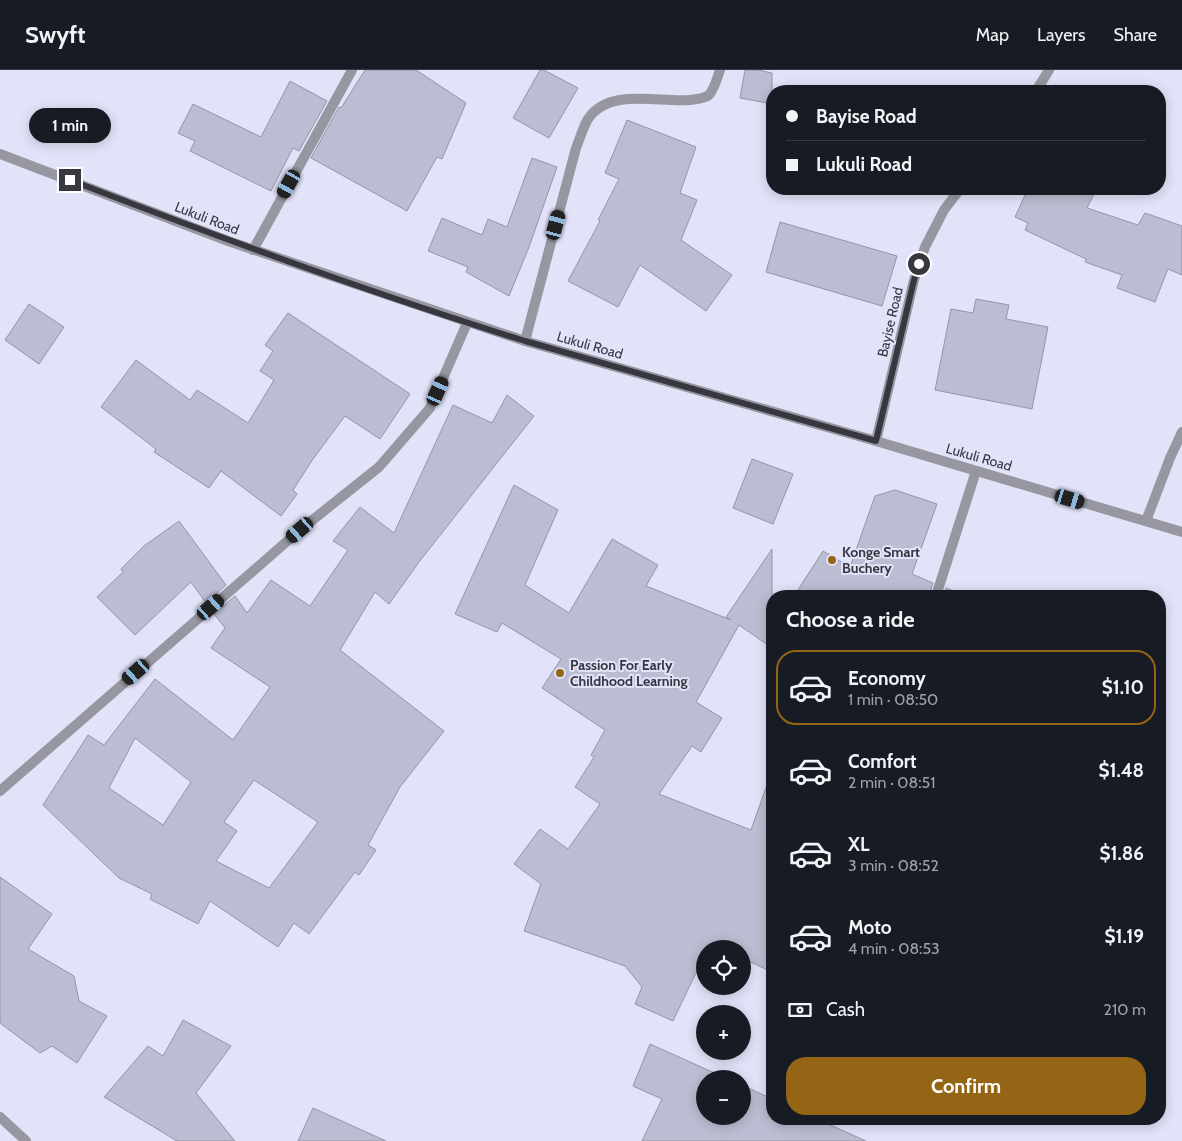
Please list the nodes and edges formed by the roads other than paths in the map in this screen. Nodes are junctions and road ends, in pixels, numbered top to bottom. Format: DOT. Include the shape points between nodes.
graph roads {
  1 [pos="352,70"];
  2 [pos="720,70"];
  3 [pos="1049,70"];
  4 [pos="1040,85"];
  5 [pos="0,154"];
  6 [pos="955,195"];
  7 [pos="253,250"];
  8 [pos="467,323"];
  9 [pos="525,341"];
  10 [pos="1182,432"];
  11 [pos="876,441"];
  12 [pos="976,470"];
  13 [pos="1146,521"];
  14 [pos="1182,532"];
  15 [pos="938,590"];
  16 [pos="0,791"];
  17 [pos="0,1118"];
  18 [pos="26,1141"];
  1 -- 7 [label="street"];
  2 -- 9 [label="street" via="708,96 686,100 618,99 601,106 588,119 576,148"];
  3 -- 4 [label="street"];
  5 -- 7 [label="street, Lukuli Road"];
  6 -- 11 [label="street, Bayise Road" via="944,210 919,264"];
  7 -- 8 [label="street, Lukuli Road"];
  8 -- 9 [label="street, Lukuli Road"];
  8 -- 16 [label="street" via="430,408 379,467 300,530"];
  9 -- 11 [label="street, Lukuli Road"];
  10 -- 13 [label="street"];
  11 -- 12 [label="street, Lukuli Road"];
  12 -- 13 [label="street, Lukuli Road"];
  12 -- 15 [label="street"];
  13 -- 14 [label="street, Lukuli Road"];
  17 -- 18 [label="street"];
}
